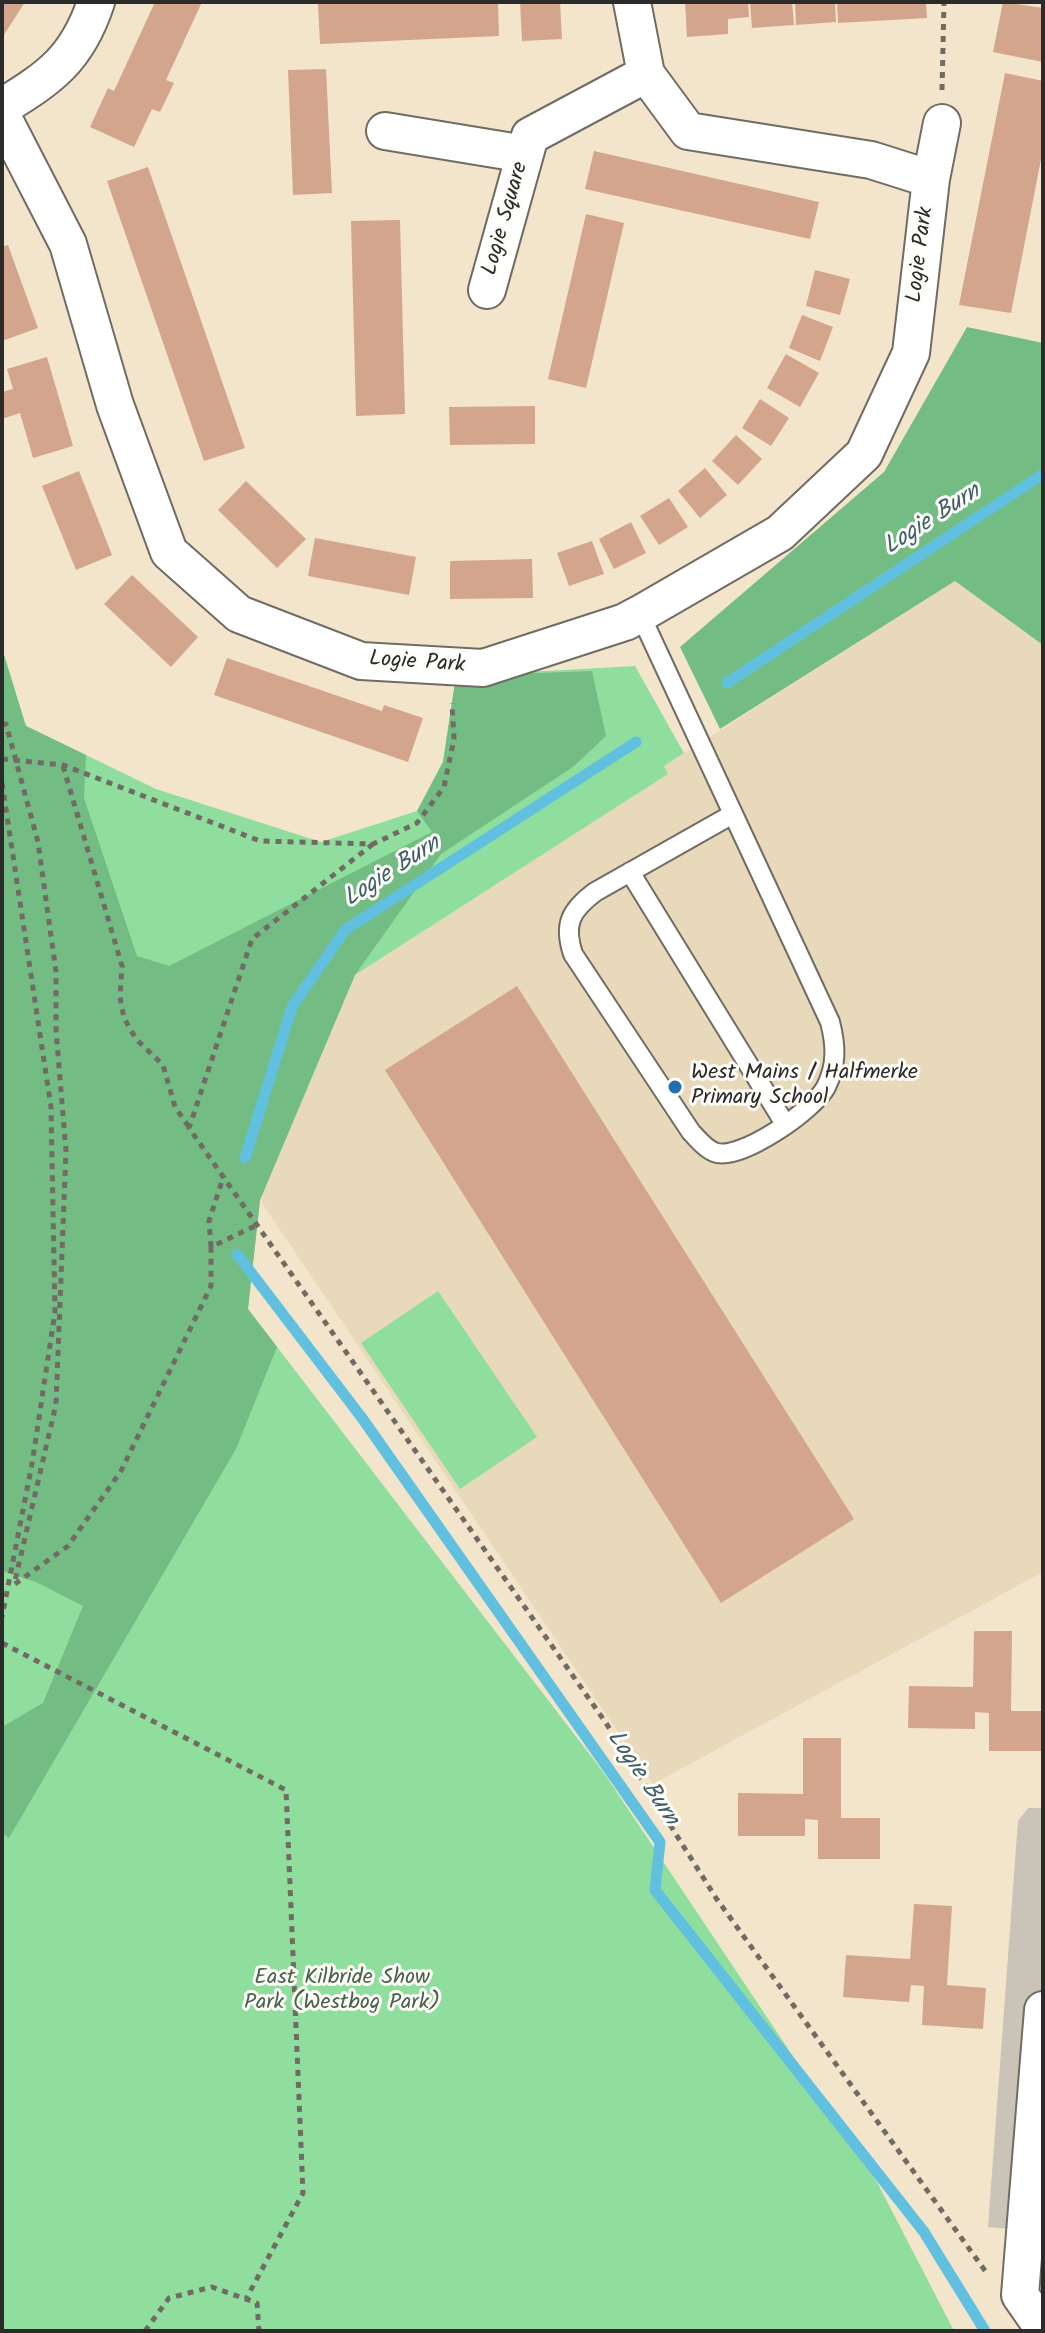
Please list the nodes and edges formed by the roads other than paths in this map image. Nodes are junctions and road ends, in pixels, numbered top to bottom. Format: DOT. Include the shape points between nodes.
graph roads {
  1 [pos="96,2"];
  2 [pos="632,2"];
  3 [pos="646,74"];
  4 [pos="2,107"];
  5 [pos="2,116"];
  6 [pos="942,123"];
  7 [pos="385,131"];
  8 [pos="525,154"];
  9 [pos="931,179"];
  10 [pos="487,290"];
  11 [pos="640,614"];
  12 [pos="733,814"];
  13 [pos="630,872"];
  14 [pos="785,1124"];
  15 [pos="1043,2010"];
  16 [pos="1036,2176"];
  17 [pos="1043,2328"];
  1 -- 4 [label="street" via="85,34 50,77"];
  2 -- 3 [label="street, Logie Park"];
  3 -- 8 [label="street, Logie Square" via="530,136"];
  3 -- 9 [label="street, Logie Park" via="688,131 871,160"];
  5 -- 11 [label="street, Logie Park" via="68,244 115,405 169,552 239,614 361,661 483,668"];
  6 -- 9 [label="street, Logie Park"];
  7 -- 8 [label="street"];
  8 -- 10 [label="street, Logie Square"];
  9 -- 11 [label="street, Logie Park" via="911,353 864,454 780,533"];
  11 -- 12 [label="lane"];
  12 -- 13 [label="lane"];
  12 -- 14 [label="lane" via="837,1046 825,1090"];
  13 -- 14 [label="lane"];
  13 -- 14 [label="lane" via="575,907 567,923 573,954 703,1145 715,1153 735,1154"];
  15 -- 16 [label="street"];
  16 -- 17 [label="street" via="1020,2295"];
}
